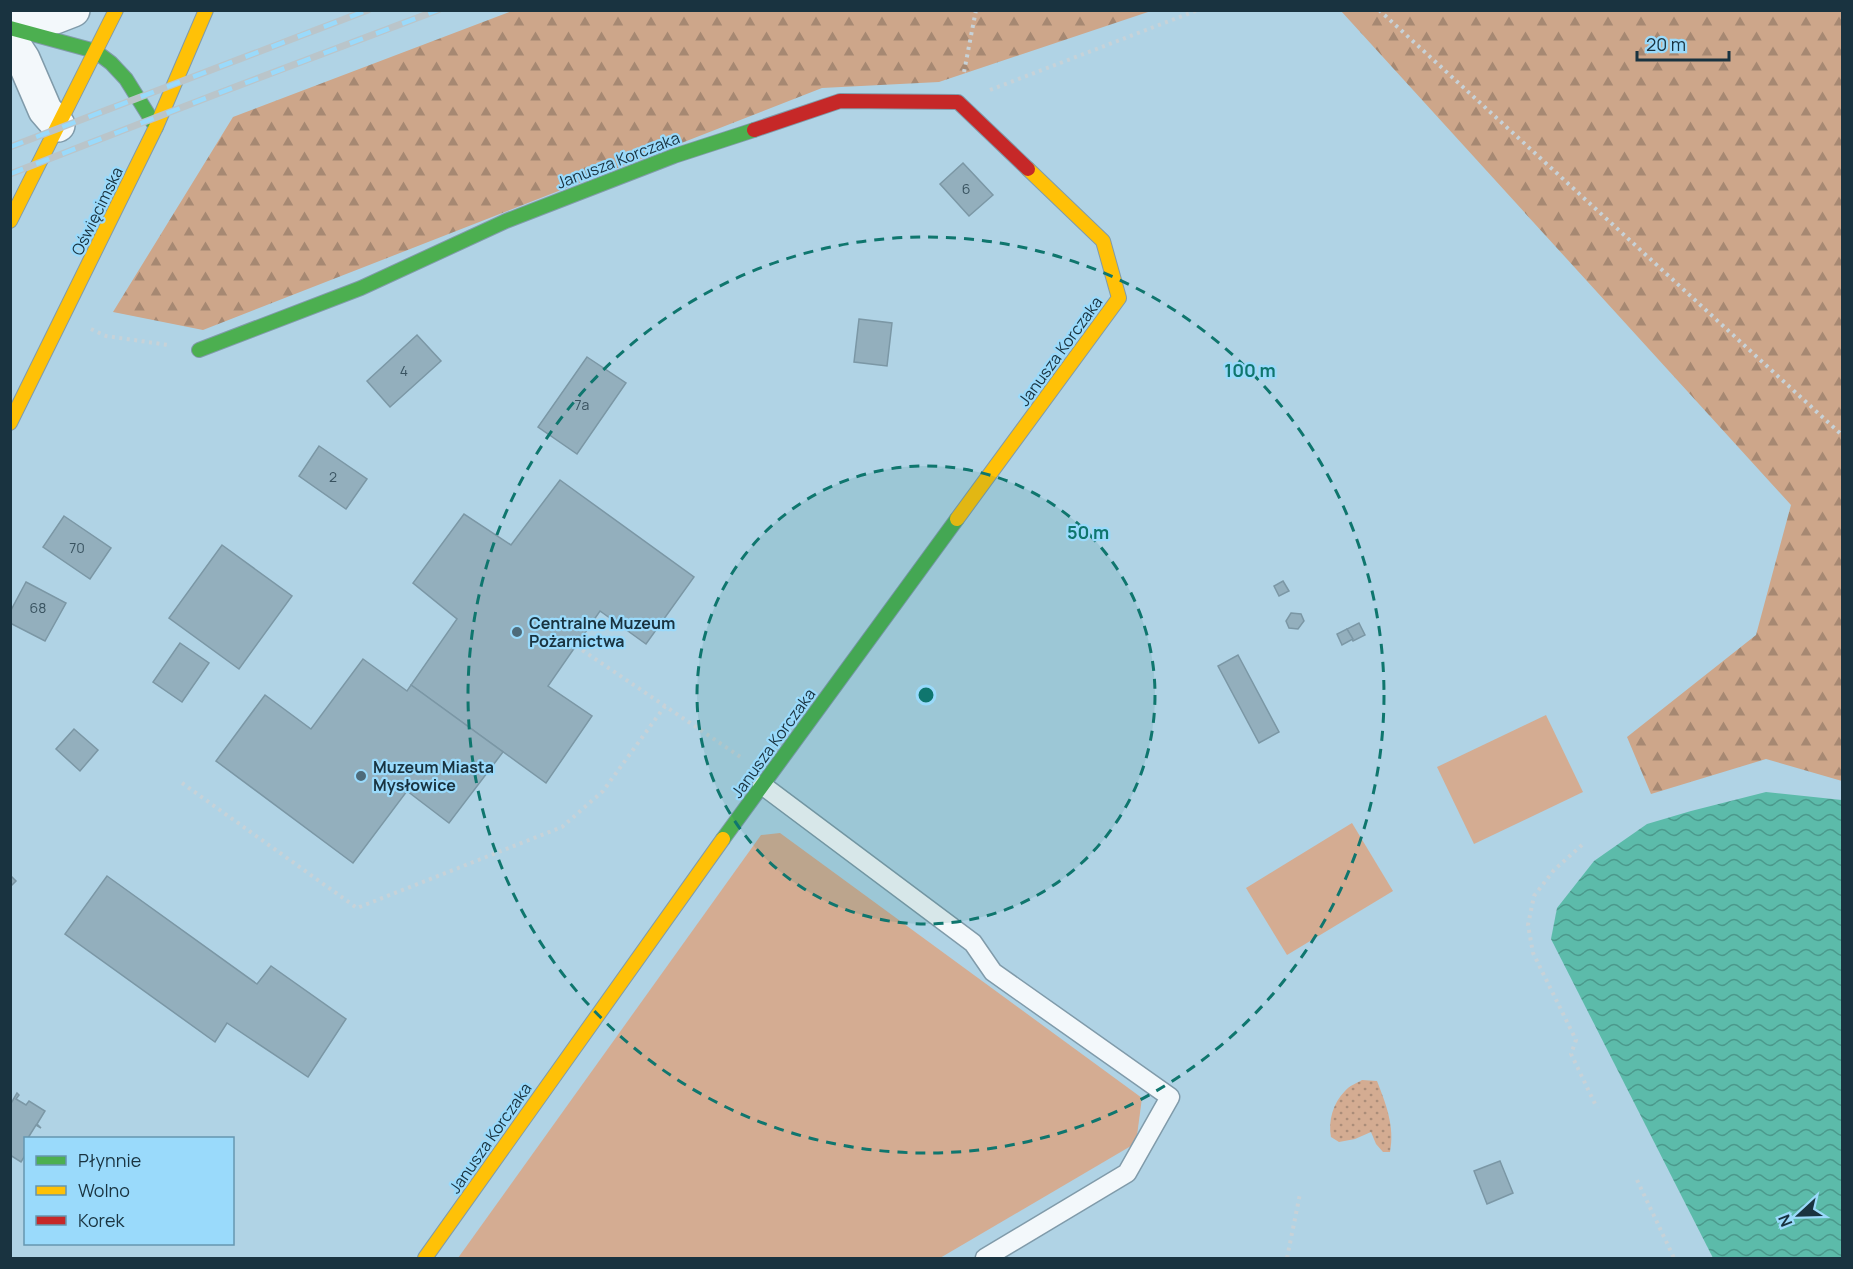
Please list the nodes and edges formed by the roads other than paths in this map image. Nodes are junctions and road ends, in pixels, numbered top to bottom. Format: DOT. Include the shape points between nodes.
graph roads {
  1 [pos="73,10"];
  2 [pos="116,10"];
  3 [pos="206,10"];
  4 [pos="10,26"];
  5 [pos="10,39"];
  6 [pos="94,51"];
  7 [pos="58,125"];
  8 [pos="156,127"];
  9 [pos="10,221"];
  10 [pos="199,350"];
  11 [pos="31,382"];
  12 [pos="10,384"];
  13 [pos="10,423"];
  14 [pos="765,780"];
  15 [pos="425,1258"];
  16 [pos="985,1258"];
  1 -- 4 [label="street"];
  2 -- 6 [label="street"];
  3 -- 8 [label="street, Oświęcimska"];
  4 -- 6 [label="street"];
  5 -- 7 [label="street" via="45,111"];
  6 -- 7 [label="street"];
  6 -- 8 [label="street" via="126,79"];
  7 -- 9 [label="street"];
  8 -- 11 [label="street, Oświęcimska"];
  10 -- 14 [label="street, Janusza Korczaka" via="361,288 506,221 674,156 806,112 840,101 958,102 1103,241 1119,298"];
  11 -- 12 [label="street"];
  11 -- 13 [label="street, Oświęcimska"];
  14 -- 15 [label="street, Janusza Korczaka"];
  14 -- 16 [label="lane" via="973,943 993,972 1170,1097 1127,1173"];
}
